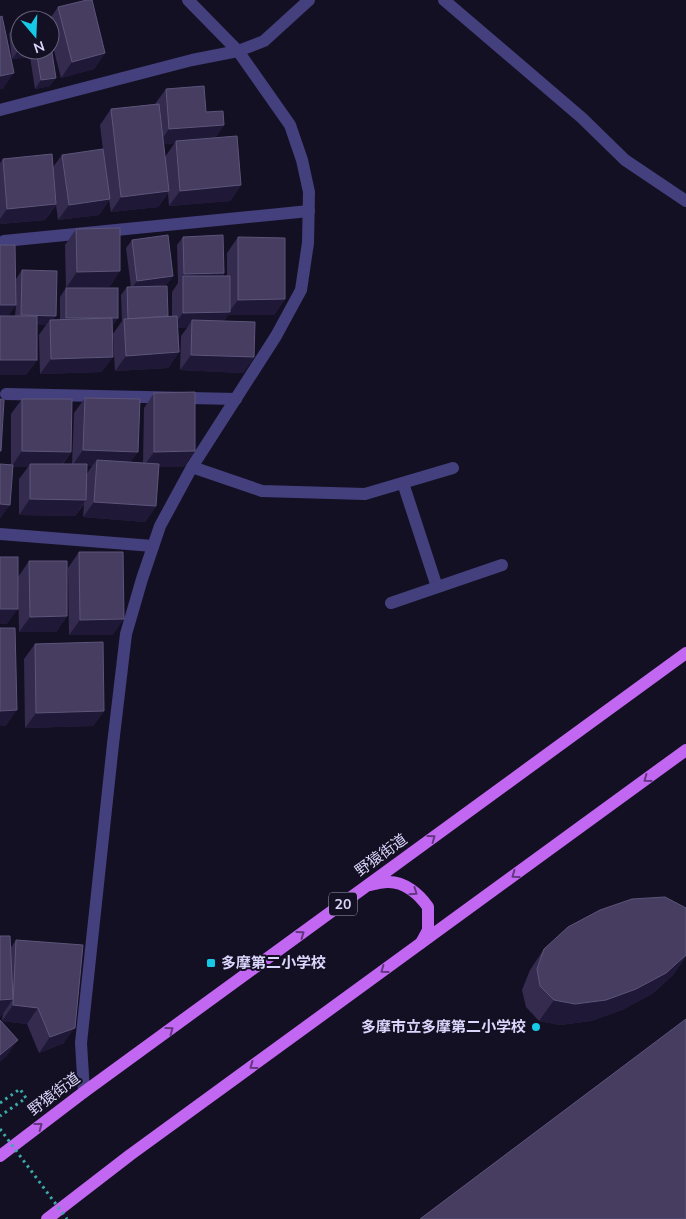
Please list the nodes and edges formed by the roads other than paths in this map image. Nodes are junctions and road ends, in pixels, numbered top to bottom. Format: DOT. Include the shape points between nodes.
graph roads {
  1 [pos="188,0"];
  2 [pos="309,0"];
  3 [pos="444,0"];
  4 [pos="238,52"];
  5 [pos="0,110"];
  6 [pos="686,201"];
  7 [pos="309,211"];
  8 [pos="4,241"];
  9 [pos="6,394"];
  10 [pos="236,399"];
  11 [pos="192,467"];
  12 [pos="453,468"];
  13 [pos="402,483"];
  14 [pos="0,534"];
  15 [pos="153,546"];
  16 [pos="502,565"];
  17 [pos="437,587"];
  18 [pos="391,603"];
  19 [pos="686,653"];
  20 [pos="686,750"];
  21 [pos="368,885"];
  22 [pos="420,944"];
  23 [pos="84,1092"];
  24 [pos="0,1156"];
  25 [pos="47,1219"];
  1 -- 4 [label="street"];
  2 -- 4 [label="street" via="264,41"];
  3 -- 6 [label="street" via="582,118 625,160"];
  4 -- 5 [label="street" via="192,60"];
  4 -- 7 [label="street" via="290,125 302,160 309,192"];
  7 -- 8 [label="street"];
  7 -- 10 [label="street" via="302,290"];
  9 -- 10 [label="street"];
  10 -- 11 [label="street"];
  11 -- 13 [label="street" via="262,491 365,494"];
  11 -- 15 [label="street" via="160,526"];
  12 -- 13 [label="street"];
  13 -- 17 [label="street"];
  14 -- 15 [label="street"];
  15 -- 23 [label="street" via="126,634 81,1044"];
  16 -- 17 [label="street"];
  17 -- 18 [label="street"];
  21 -- 19 [label="main road, 野猿街道 / 20, one-way"];
  20 -- 22 [label="main road, one-way"];
  21 -- 22 [label="main road, one-way" via="388,882 406,886 420,896 428,907 428,930"];
  23 -- 21 [label="main road, 野猿街道 / 20, one-way"];
  22 -- 25 [label="main road, one-way"];
  24 -- 23 [label="main road, 野猿街道 / 20, one-way"];
}
